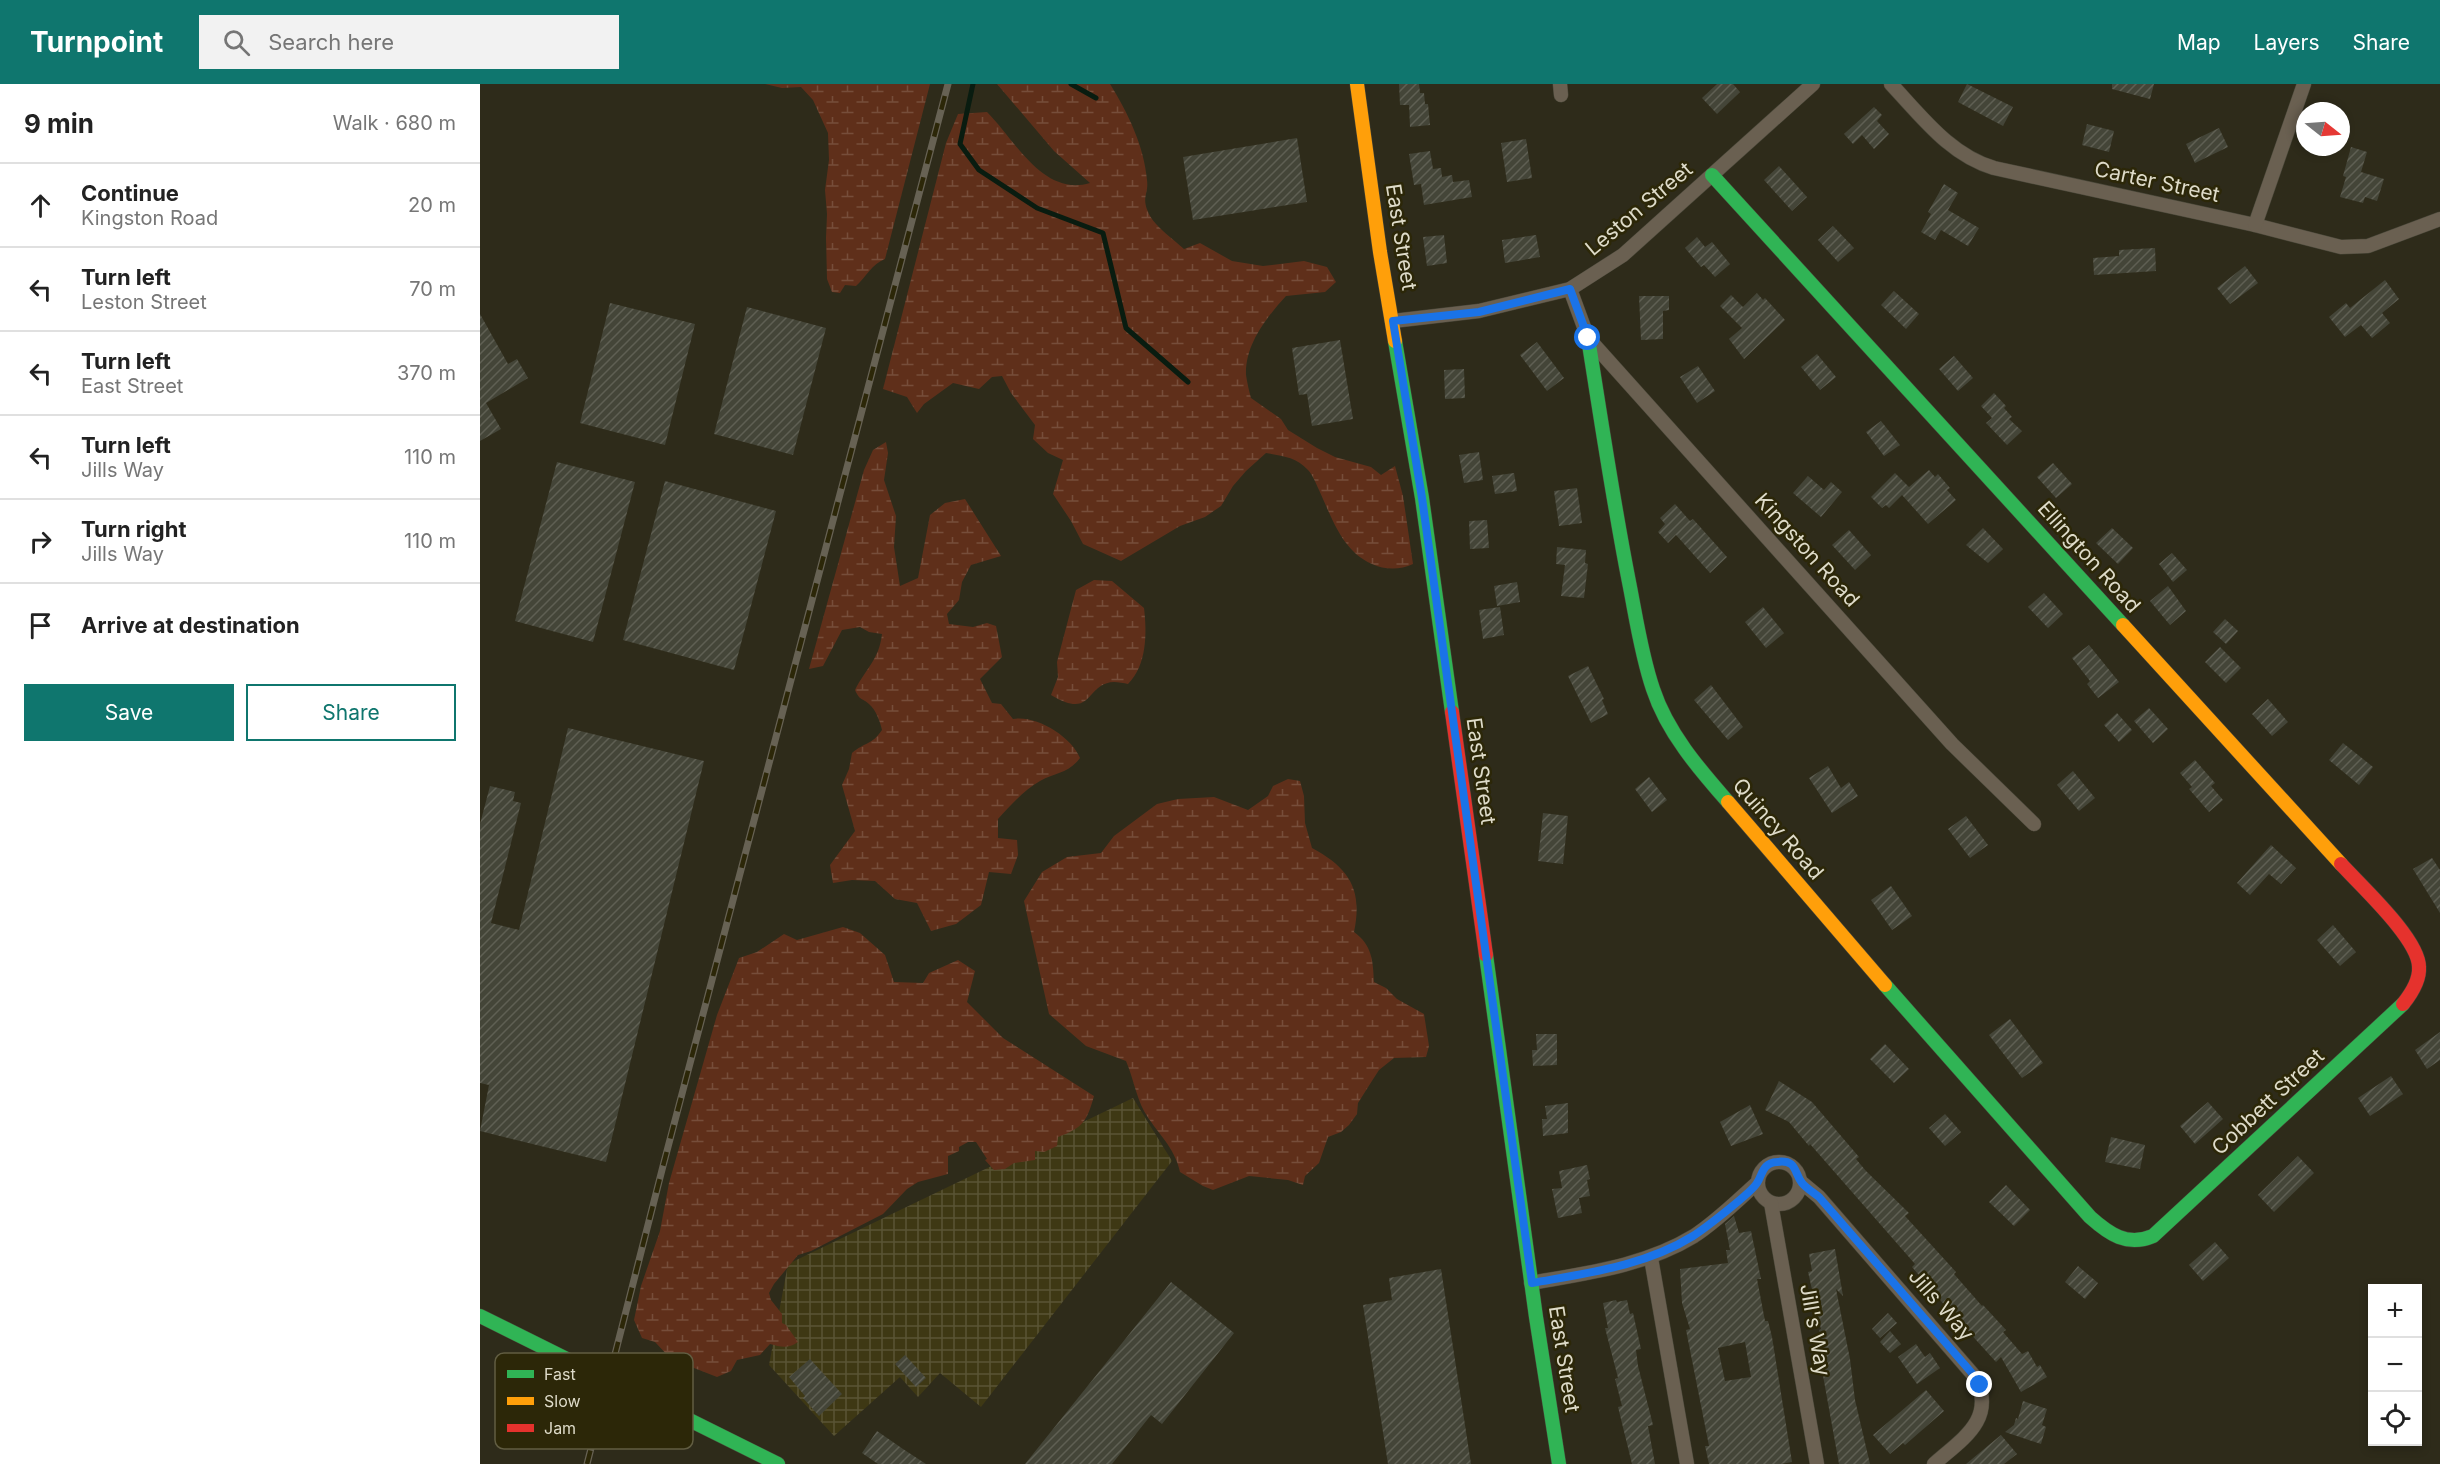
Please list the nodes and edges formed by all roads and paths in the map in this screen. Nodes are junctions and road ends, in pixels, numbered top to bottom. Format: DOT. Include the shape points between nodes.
graph roads {
  1 [pos="1357,84"];
  2 [pos="1813,84"];
  3 [pos="1891,84"];
  4 [pos="2304,84"];
  5 [pos="1712,175"];
  6 [pos="2440,219"];
  7 [pos="2256,225"];
  8 [pos="1570,289"];
  9 [pos="1393,321"];
  10 [pos="1588,338"];
  11 [pos="2034,824"];
  12 [pos="2421,975"];
  13 [pos="1801,1182"];
  14 [pos="1757,1183"];
  15 [pos="1771,1203"];
  16 [pos="2130,1243"];
  17 [pos="1651,1258"];
  18 [pos="1532,1283"];
  19 [pos="480,1316"];
  20 [pos="554,1353"];
  21 [pos="693,1422"];
  22 [pos="778,1464"];
  23 [pos="1559,1464"];
  24 [pos="1687,1464"];
  25 [pos="1817,1464"];
  26 [pos="1934,1464"];
  1 -- 9 [label="street, East Street"];
  2 -- 5 [label="street, Leston Street"];
  3 -- 7 [label="street, Carter Street" via="1952,147 1978,164"];
  4 -- 7 [label="street"];
  5 -- 8 [label="street, Leston Street" via="1623,255"];
  5 -- 12 [label="street, Ellington Road" via="2406,935 2416,951"];
  6 -- 7 [label="street, Carter Street" via="2387,241 2358,248"];
  8 -- 9 [label="street, Leston Street" via="1479,312"];
  8 -- 10 [label="street, Kingston Road"];
  9 -- 18 [label="street, East Street" via="1422,498"];
  10 -- 11 [label="street, Kingston Road" via="1952,744"];
  10 -- 16 [label="street, Quincy Road" via="1641,643 1653,690 1672,728 1694,763 1939,1048 2090,1217 2107,1232"];
  12 -- 16 [label="street, Cobbett Street" via="2404,1003 2170,1221 2144,1242"];
  13 -- 14 [label="street, Jills Way" via="1796,1170 1779,1161 1762,1170"];
  13 -- 15 [label="street" via="1791,1201"];
  13 -- 26 [label="street, Jills Way" via="1819,1197 1976,1378 1984,1403 1979,1418 1969,1433"];
  14 -- 15 [label="street" via="1761,1195"];
  14 -- 17 [label="street, Jills Way" via="1694,1236"];
  15 -- 25 [label="street, Jill's Way"];
  17 -- 18 [label="street, Jills Way"];
  17 -- 24 [label="street"];
  18 -- 23 [label="street, East Street"];
  19 -- 20 [label="street"];
  21 -- 22 [label="street"];
}
